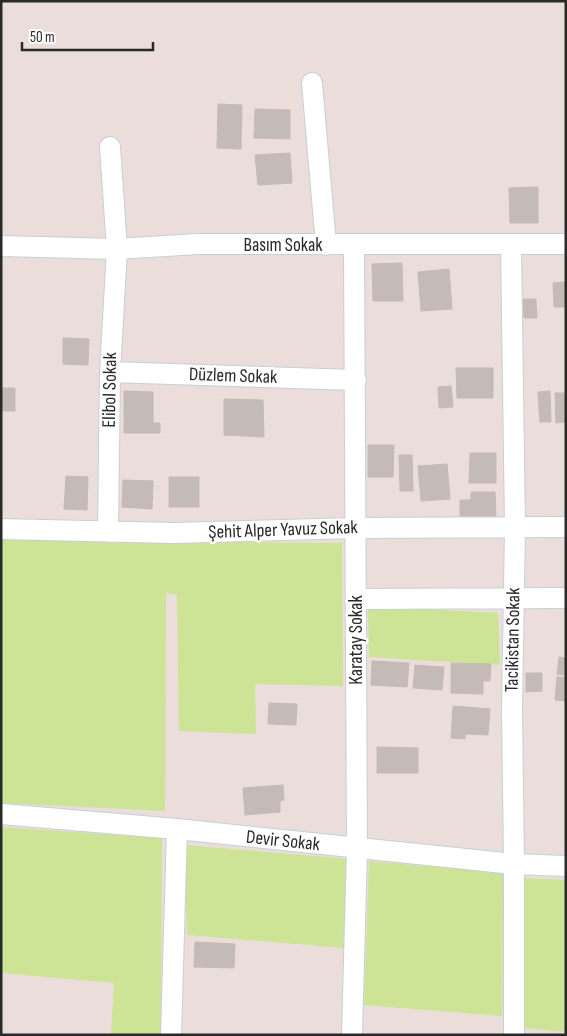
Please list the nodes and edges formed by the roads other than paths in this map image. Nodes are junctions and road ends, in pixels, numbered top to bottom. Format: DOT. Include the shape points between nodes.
graph roads {
  1 [pos="312,83"];
  2 [pos="110,147"];
  3 [pos="511,244"];
  4 [pos="566,244"];
  5 [pos="326,245"];
  6 [pos="354,245"];
  7 [pos="1,246"];
  8 [pos="117,249"];
  9 [pos="110,372"];
  10 [pos="356,380"];
  11 [pos="566,527"];
  12 [pos="356,528"];
  13 [pos="515,528"];
  14 [pos="1,529"];
  15 [pos="108,532"];
  16 [pos="566,598"];
  17 [pos="356,599"];
  18 [pos="514,599"];
  19 [pos="1,814"];
  20 [pos="176,829"];
  21 [pos="357,848"];
  22 [pos="514,864"];
  23 [pos="566,866"];
  24 [pos="171,1035"];
  25 [pos="352,1035"];
  26 [pos="514,1035"];
  1 -- 5 [label="street"];
  2 -- 8 [label="street, Elibol Sokak"];
  3 -- 4 [label="street, Basım Sokak"];
  3 -- 6 [label="street, Basım Sokak"];
  3 -- 13 [label="street, Tacikistan Sokak"];
  5 -- 6 [label="street, Basım Sokak"];
  5 -- 8 [label="street, Basım Sokak" via="198,244"];
  6 -- 10 [label="street, Karatay Sokak"];
  7 -- 8 [label="street, Basım Sokak"];
  8 -- 9 [label="street, Elibol Sokak"];
  9 -- 10 [label="street, Düzlem Sokak"];
  9 -- 15 [label="street, Elibol Sokak"];
  10 -- 12 [label="street, Karatay Sokak"];
  11 -- 13 [label="street, Şehit Alper Yavuz Sokak"];
  12 -- 13 [label="street, Şehit Alper Yavuz Sokak"];
  12 -- 15 [label="street, Şehit Alper Yavuz Sokak"];
  12 -- 17 [label="street, Karatay Sokak"];
  13 -- 18 [label="street, Tacikistan Sokak"];
  14 -- 15 [label="street, Şehit Alper Yavuz Sokak"];
  16 -- 18 [label="street"];
  17 -- 18 [label="street"];
  17 -- 21 [label="street, Karatay Sokak"];
  18 -- 22 [label="street, Tacikistan Sokak"];
  19 -- 20 [label="street, Devir Sokak"];
  20 -- 21 [label="street, Devir Sokak"];
  20 -- 24 [label="street"];
  21 -- 22 [label="street, Devir Sokak"];
  21 -- 25 [label="street, Karatay Sokak"];
  22 -- 23 [label="street, Devir Sokak"];
  22 -- 26 [label="street, Tacikistan Sokak"];
}
